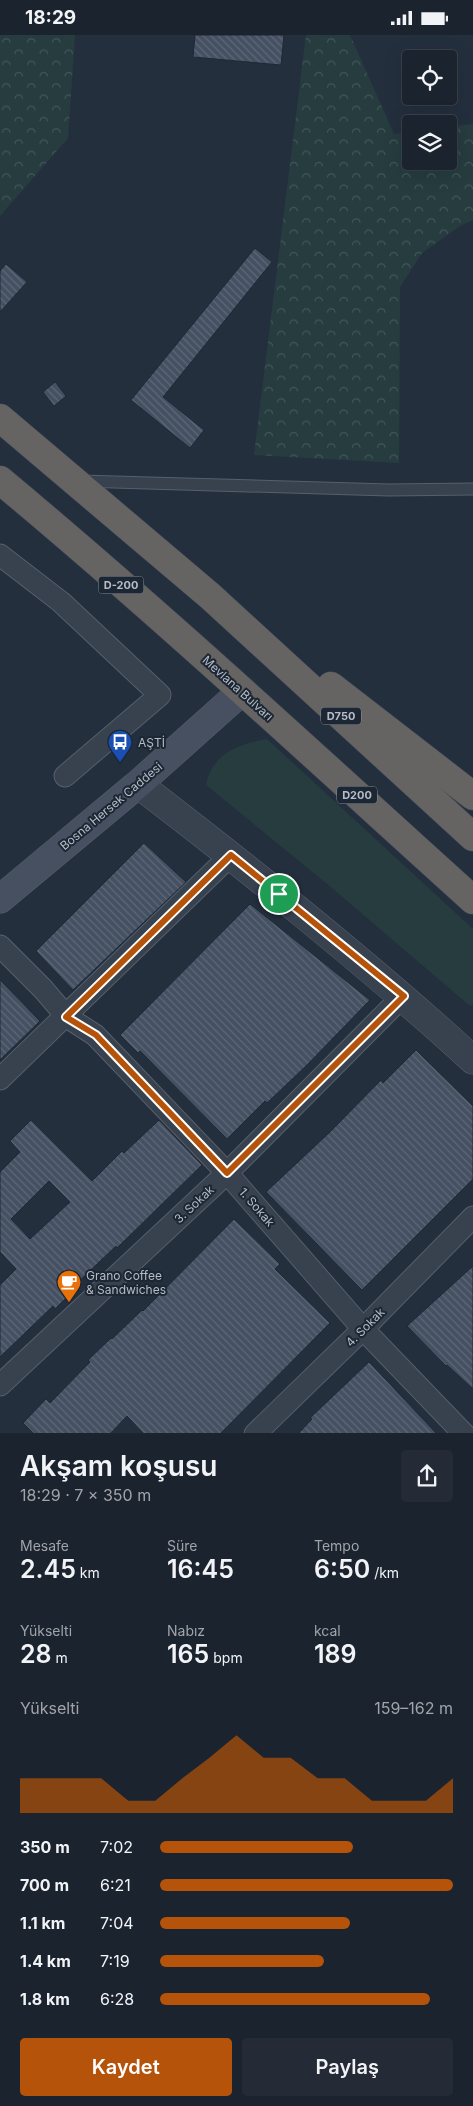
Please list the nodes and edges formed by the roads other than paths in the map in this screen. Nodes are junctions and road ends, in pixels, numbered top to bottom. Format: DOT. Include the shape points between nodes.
graph roads {
  1 [pos="0,418"];
  2 [pos="0,480"];
  3 [pos="74,481"];
  4 [pos="473,489"];
  5 [pos="0,555"];
  6 [pos="210,596"];
  7 [pos="242,691"];
  8 [pos="65,776"];
  9 [pos="138,784"];
  10 [pos="473,796"];
  11 [pos="473,837"];
  12 [pos="231,855"];
  13 [pos="0,899"];
  14 [pos="473,900"];
  15 [pos="0,946"];
  16 [pos="404,996"];
  17 [pos="66,1017"];
  18 [pos="473,1060"];
  19 [pos="0,1079"];
  20 [pos="227,1173"];
  21 [pos="473,1217"];
  22 [pos="363,1329"];
  23 [pos="0,1385"];
  24 [pos="255,1433"];
  25 [pos="464,1433"];
  1 -- 3 [label="highway"];
  2 -- 7 [label="highway, Mevlana Bulvarı / D-200"];
  3 -- 4 [label="lane" via="389,490"];
  3 -- 6 [label="highway"];
  5 -- 8 [label="street" via="61,602 160,695"];
  6 -- 10 [label="highway" via="387,727"];
  6 -- 11 [label="highway, D750"];
  7 -- 9 [label="main road, Bosna Hersek Caddesi"];
  7 -- 14 [label="highway, Mevlana Bulvarı / D200"];
  9 -- 12 [label="street"];
  9 -- 13 [label="main road, Bosna Hersek Caddesi"];
  12 -- 16 [label="street"];
  12 -- 17 [label="street"];
  15 -- 17 [label="street, 1. Sokak"];
  16 -- 18 [label="street"];
  16 -- 20 [label="street, 3. Sokak"];
  17 -- 19 [label="street"];
  17 -- 20 [label="street, 1. Sokak" via="96,1035"];
  20 -- 22 [label="street, 1. Sokak"];
  20 -- 23 [label="street, 3. Sokak"];
  21 -- 22 [label="street, 4. Sokak"];
  22 -- 24 [label="street, 4. Sokak"];
  22 -- 25 [label="street, 1. Sokak"];
}
